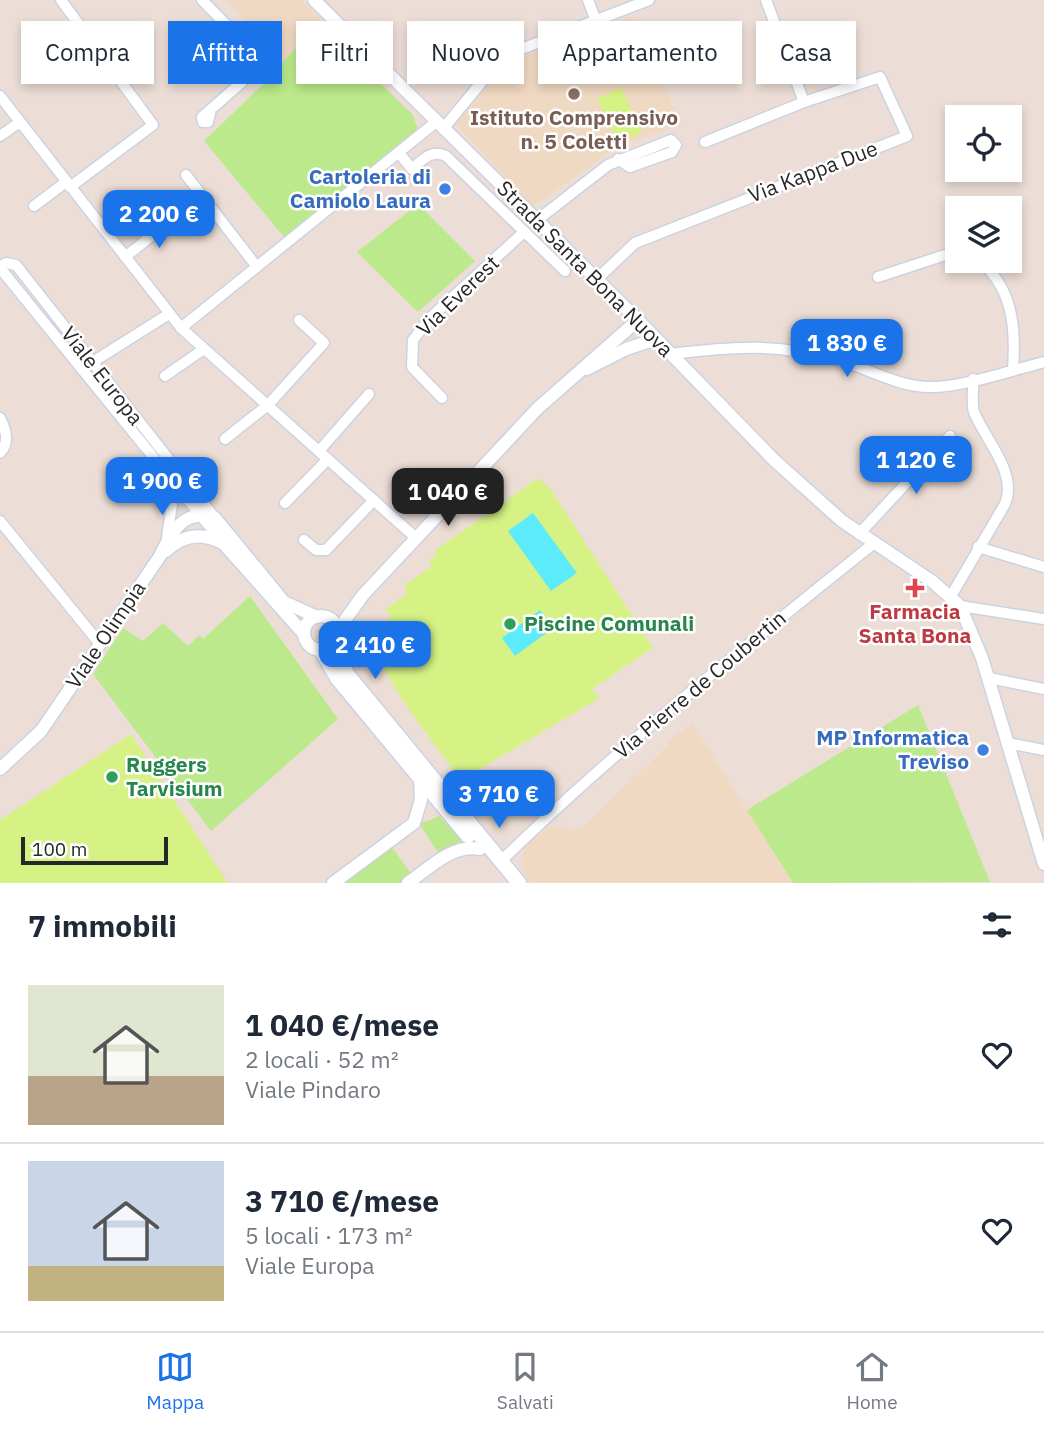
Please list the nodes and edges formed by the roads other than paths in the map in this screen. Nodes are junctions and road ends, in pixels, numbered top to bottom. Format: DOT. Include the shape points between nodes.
graph roads {
  1 [pos="61,0"];
  2 [pos="202,0"];
  3 [pos="314,0"];
  4 [pos="589,0"];
  5 [pos="649,0"];
  6 [pos="766,0"];
  7 [pos="596,21"];
  8 [pos="538,43"];
  9 [pos="0,96"];
  10 [pos="804,102"];
  11 [pos="211,110"];
  12 [pos="20,121"];
  13 [pos="440,126"];
  14 [pos="0,136"];
  15 [pos="705,142"];
  16 [pos="399,153"];
  17 [pos="618,159"];
  18 [pos="186,175"];
  19 [pos="68,185"];
  20 [pos="34,206"];
  21 [pos="174,218"];
  22 [pos="536,221"];
  23 [pos="524,232"];
  24 [pos="945,255"];
  25 [pos="125,257"];
  26 [pos="257,267"];
  27 [pos="0,268"];
  28 [pos="565,271"];
  29 [pos="989,273"];
  30 [pos="877,277"];
  31 [pos="597,279"];
  32 [pos="617,299"];
  33 [pos="169,314"];
  34 [pos="299,320"];
  35 [pos="640,322"];
  36 [pos="181,328"];
  37 [pos="617,337"];
  38 [pos="656,339"];
  39 [pos="204,349"];
  40 [pos="671,354"];
  41 [pos="1044,362"];
  42 [pos="91,363"];
  43 [pos="597,363"];
  44 [pos="1013,369"];
  45 [pos="165,376"];
  46 [pos="973,379"];
  47 [pos="563,384"];
  48 [pos="369,394"];
  49 [pos="442,398"];
  50 [pos="268,405"];
  51 [pos="0,418"];
  52 [pos="950,436"];
  53 [pos="225,439"];
  54 [pos="0,453"];
  55 [pos="324,455"];
  56 [pos="160,470"];
  57 [pos="373,500"];
  58 [pos="285,503"];
  59 [pos="205,515"];
  60 [pos="0,520"];
  61 [pos="859,534"];
  62 [pos="416,538"];
  63 [pos="177,541"];
  64 [pos="304,541"];
  65 [pos="224,544"];
  66 [pos="873,544"];
  67 [pos="978,547"];
  68 [pos="160,556"];
  69 [pos="1044,567"];
  70 [pos="955,601"];
  71 [pos="356,602"];
  72 [pos="322,617"];
  73 [pos="1044,619"];
  74 [pos="304,635"];
  75 [pos="336,637"];
  76 [pos="100,644"];
  77 [pos="321,650"];
  78 [pos="989,678"];
  79 [pos="1044,688"];
  80 [pos="1007,743"];
  81 [pos="1044,750"];
  82 [pos="0,769"];
  83 [pos="420,779"];
  84 [pos="480,849"];
  85 [pos="501,861"];
  86 [pos="1044,864"];
  87 [pos="333,883"];
  88 [pos="408,883"];
  89 [pos="507,883"];
  90 [pos="519,883"];
  1 -- 19 [label="street" via="153,125"];
  2 -- 11 [label="street" via="254,58 242,82"];
  3 -- 13 [label="street, Strada Santa Bona Nuova"];
  4 -- 7 [label="street"];
  5 -- 7 [label="street"];
  6 -- 10 [label="street"];
  8 -- 13 [label="street" via="503,56"];
  9 -- 12 [label="street"];
  10 -- 15 [label="street"];
  10 -- 31 [label="street, Via Kappa Due" via="880,77 907,136 635,243"];
  12 -- 14 [label="street"];
  12 -- 19 [label="street"];
  13 -- 16 [label="street"];
  13 -- 22 [label="street, Strada Santa Bona Nuova"];
  16 -- 23 [label="street" via="412,169 427,156 446,156"];
  16 -- 26 [label="street"];
  17 -- 22 [label="street"];
  18 -- 26 [label="street"];
  19 -- 20 [label="street"];
  19 -- 25 [label="street"];
  21 -- 25 [label="street"];
  22 -- 31 [label="street, Strada Santa Bona Nuova"];
  23 -- 28 [label="street"];
  23 -- 49 [label="street, Via Everest" via="412,340 412,367"];
  24 -- 30 [label="street"];
  25 -- 33 [label="street"];
  26 -- 36 [label="street"];
  27 -- 42 [label="street, Viale Europa" via="16,264"];
  27 -- 56 [label="street, Viale Europa"];
  29 -- 44 [label="street" via="1012,311"];
  31 -- 32 [label="street, Strada Santa Bona Nuova"];
  32 -- 35 [label="street, Strada Santa Bona Nuova"];
  32 -- 37 [label="street"];
  33 -- 36 [label="street"];
  33 -- 42 [label="street"];
  34 -- 50 [label="street" via="324,342"];
  35 -- 37 [label="street"];
  35 -- 38 [label="street, Strada Santa Bona Nuova"];
  35 -- 43 [label="street"];
  36 -- 39 [label="street"];
  37 -- 47 [label="street"];
  38 -- 40 [label="street, Strada Santa Bona Nuova"];
  38 -- 43 [label="street"];
  39 -- 45 [label="street"];
  39 -- 50 [label="street"];
  40 -- 46 [label="street" via="773,346 840,360 920,387"];
  40 -- 61 [label="street, Strada Santa Bona Nuova" via="774,460"];
  41 -- 44 [label="street"];
  42 -- 59 [label="street, Viale Europa"];
  43 -- 47 [label="street"];
  44 -- 46 [label="street"];
  46 -- 67 [label="street" via="973,409 1001,463 1008,493"];
  47 -- 62 [label="street"];
  48 -- 55 [label="street"];
  50 -- 53 [label="street"];
  50 -- 55 [label="street"];
  51 -- 54 [label="street" via="7,437"];
  52 -- 61 [label="street"];
  55 -- 57 [label="street"];
  55 -- 58 [label="street"];
  56 -- 59 [label="street, Viale Europa"];
  56 -- 68 [label="street" via="172,504"];
  57 -- 62 [label="street"];
  57 -- 64 [label="street" via="326,550"];
  59 -- 63 [label="street"];
  59 -- 65 [label="street, Viale Europa"];
  59 -- 68 [label="street, Viale Olimpia" via="175,528"];
  59 -- 72 [label="street, Viale Europa" via="284,602"];
  60 -- 76 [label="street"];
  61 -- 66 [label="street, Strada Santa Bona Nuova"];
  62 -- 71 [label="street"];
  63 -- 65 [label="street" via="203,536"];
  63 -- 68 [label="street"];
  65 -- 74 [label="street, Viale Europa"];
  66 -- 70 [label="street, Strada Santa Bona Nuova"];
  66 -- 85 [label="street, Via Pierre de Coubertin" via="572,792"];
  67 -- 69 [label="street"];
  67 -- 70 [label="street"];
  68 -- 76 [label="street, Viale Olimpia"];
  70 -- 73 [label="street"];
  70 -- 78 [label="street" via="973,633"];
  71 -- 72 [label="street"];
  71 -- 75 [label="street"];
  72 -- 74 [label="street" via="307,623"];
  72 -- 75 [label="street, Viale Europa"];
  74 -- 77 [label="street, Viale Europa" via="307,644"];
  75 -- 77 [label="street"];
  75 -- 85 [label="main road, Viale Europa" via="346,674"];
  76 -- 82 [label="street, Viale Olimpia" via="41,731"];
  77 -- 83 [label="main road, Viale Europa" via="337,678"];
  78 -- 79 [label="street"];
  78 -- 80 [label="street"];
  80 -- 81 [label="street"];
  80 -- 86 [label="street"];
  83 -- 84 [label="main road, Viale Europa"];
  83 -- 87 [label="street" via="421,800 414,823"];
  84 -- 88 [label="street" via="456,851"];
  84 -- 89 [label="main road, Viale Europa"];
  85 -- 90 [label="main road, Viale Europa"];
}
